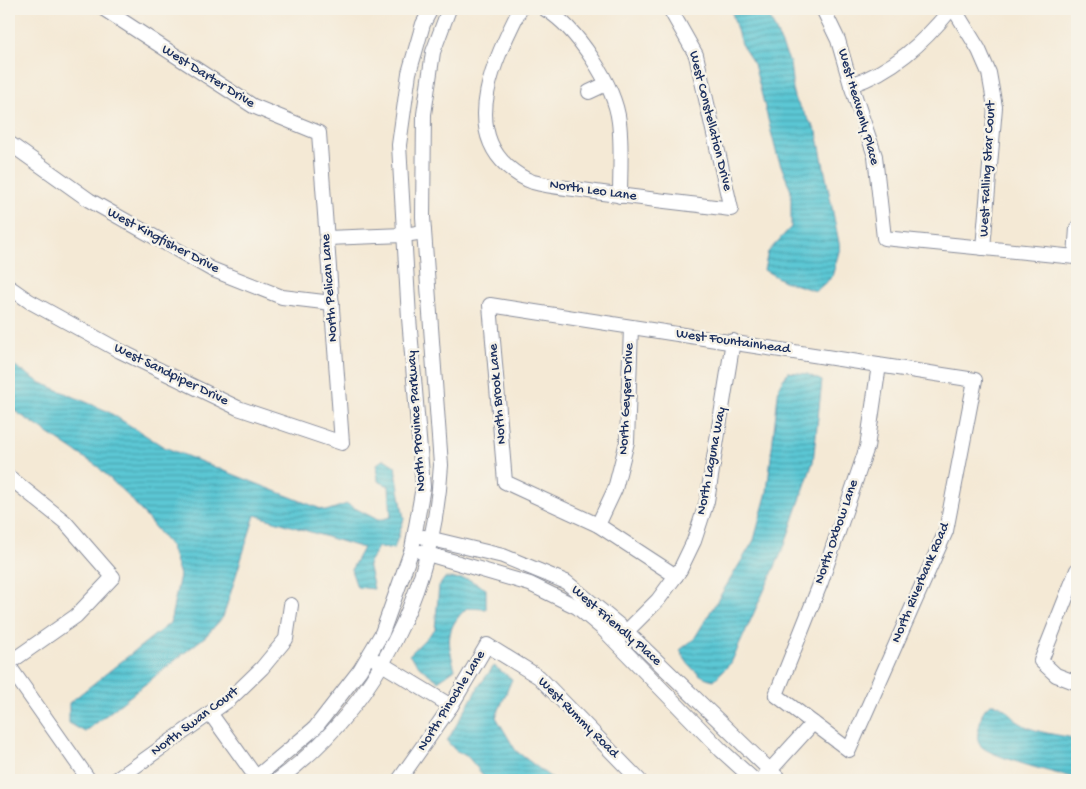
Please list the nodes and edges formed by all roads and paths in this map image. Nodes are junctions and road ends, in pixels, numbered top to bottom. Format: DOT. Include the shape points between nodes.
graph roads {
  1 [pos="104,9"];
  2 [pos="431,9"];
  3 [pos="449,9"];
  4 [pos="520,9"];
  5 [pos="545,9"];
  6 [pos="670,9"];
  7 [pos="823,9"];
  8 [pos="952,9"];
  9 [pos="606,84"];
  10 [pos="851,85"];
  11 [pos="589,92"];
  12 [pos="319,133"];
  13 [pos="9,143"];
  14 [pos="620,196"];
  15 [pos="731,209"];
  16 [pos="1077,228"];
  17 [pos="424,232"];
  18 [pos="404,235"];
  19 [pos="327,238"];
  20 [pos="984,248"];
  21 [pos="9,287"];
  22 [pos="332,303"];
  23 [pos="490,305"];
  24 [pos="631,327"];
  25 [pos="733,342"];
  26 [pos="879,365"];
  27 [pos="976,380"];
  28 [pos="342,444"];
  29 [pos="9,477"];
  30 [pos="598,525"];
  31 [pos="415,535"];
  32 [pos="433,539"];
  33 [pos="412,549"];
  34 [pos="429,554"];
  35 [pos="1077,570"];
  36 [pos="676,576"];
  37 [pos="290,606"];
  38 [pos="626,631"];
  39 [pos="617,643"];
  40 [pos="487,646"];
  41 [pos="369,656"];
  42 [pos="9,664"];
  43 [pos="383,665"];
  44 [pos="1077,683"];
  45 [pos="451,706"];
  46 [pos="210,713"];
  47 [pos="813,723"];
  48 [pos="765,776"];
  49 [pos="405,778"];
  50 [pos="256,779"];
  51 [pos="89,780"];
  52 [pos="116,780"];
  53 [pos="278,780"];
  54 [pos="639,780"];
  55 [pos="754,780"];
  56 [pos="780,780"];
  1 -- 12 [label="street, West Darter Drive" via="253,106"];
  2 -- 18 [label="street, North Province Parkway" via="423,24 409,72 399,145"];
  3 -- 17 [label="street, North Province Parkway" via="433,52 424,114"];
  4 -- 14 [label="street, North Leo Lane" via="496,59 486,96 485,124 497,156 531,182"];
  5 -- 9 [label="street" via="583,45"];
  6 -- 15 [label="street, West Constellation Drive" via="696,55"];
  7 -- 10 [label="street, West Heavenly Place" via="838,40"];
  8 -- 10 [label="street" via="911,53 872,78"];
  8 -- 20 [label="street, West Falling Star Court" via="979,50 989,73 995,107"];
  9 -- 11 [label="street"];
  9 -- 14 [label="street" via="619,121"];
  10 -- 20 [label="street, West Heavenly Place" via="875,156 884,238"];
  12 -- 19 [label="street, North Pelican Lane"];
  13 -- 22 [label="street, West Kingfisher Drive" via="88,200 211,269 282,297"];
  14 -- 15 [label="street, North Leo Lane"];
  16 -- 20 [label="street" via="1075,256"];
  17 -- 18 [label="street"];
  17 -- 32 [label="street, North Province Parkway" via="441,466"];
  18 -- 19 [label="street"];
  18 -- 31 [label="street, North Province Parkway" via="424,487"];
  19 -- 22 [label="street, North Pelican Lane"];
  21 -- 28 [label="street, West Sandpiper Drive" via="120,351 238,408"];
  22 -- 28 [label="street, North Pelican Lane"];
  23 -- 24 [label="street, West Fountainhead"];
  23 -- 30 [label="street, North Brook Lane" via="505,482"];
  24 -- 25 [label="street, West Fountainhead"];
  24 -- 30 [label="street, North Geyser Drive" via="627,442 616,489"];
  25 -- 26 [label="street, West Fountainhead"];
  25 -- 36 [label="street, North Laguna Way" via="706,501 694,541"];
  26 -- 27 [label="street, West Fountainhead"];
  26 -- 47 [label="street, North Oxbow Lane" via="866,447 821,582 776,695"];
  27 -- 47 [label="street, North Riverbank Road" via="946,531 849,750"];
  29 -- 42 [label="street" via="65,522 113,577 76,616"];
  30 -- 36 [label="street"];
  31 -- 32 [label="street, West Friendly Place"];
  31 -- 33 [label="street, North Province Parkway"];
  32 -- 34 [label="street, North Province Parkway"];
  32 -- 38 [label="street, West Friendly Place" via="502,556 546,572 566,582"];
  33 -- 34 [label="street, West Friendly Place"];
  33 -- 41 [label="street, North Province Parkway" via="392,607"];
  34 -- 39 [label="street, West Friendly Place" via="530,584 560,598 577,607"];
  34 -- 43 [label="street, North Province Parkway" via="412,603"];
  35 -- 44 [label="street" via="1041,661 1056,675"];
  36 -- 38 [label="street, North Laguna Way" via="658,600"];
  37 -- 46 [label="street, North Swan Court" via="286,639 262,668 230,699"];
  38 -- 39 [label="street, North Laguna Way"];
  38 -- 48 [label="street, West Friendly Place"];
  39 -- 55 [label="street, West Friendly Place"];
  40 -- 45 [label="street, North Pinochle Lane"];
  40 -- 54 [label="street, West Rummy Road" via="539,677"];
  41 -- 43 [label="street"];
  41 -- 50 [label="street, North Province Parkway" via="315,728"];
  42 -- 51 [label="street"];
  43 -- 45 [label="street"];
  43 -- 53 [label="street, North Province Parkway" via="330,735"];
  45 -- 49 [label="street, North Pinochle Lane"];
  46 -- 50 [label="street"];
  46 -- 52 [label="street, North Swan Court"];
  47 -- 48 [label="street"];
  48 -- 56 [label="street, West Friendly Place"];
}
